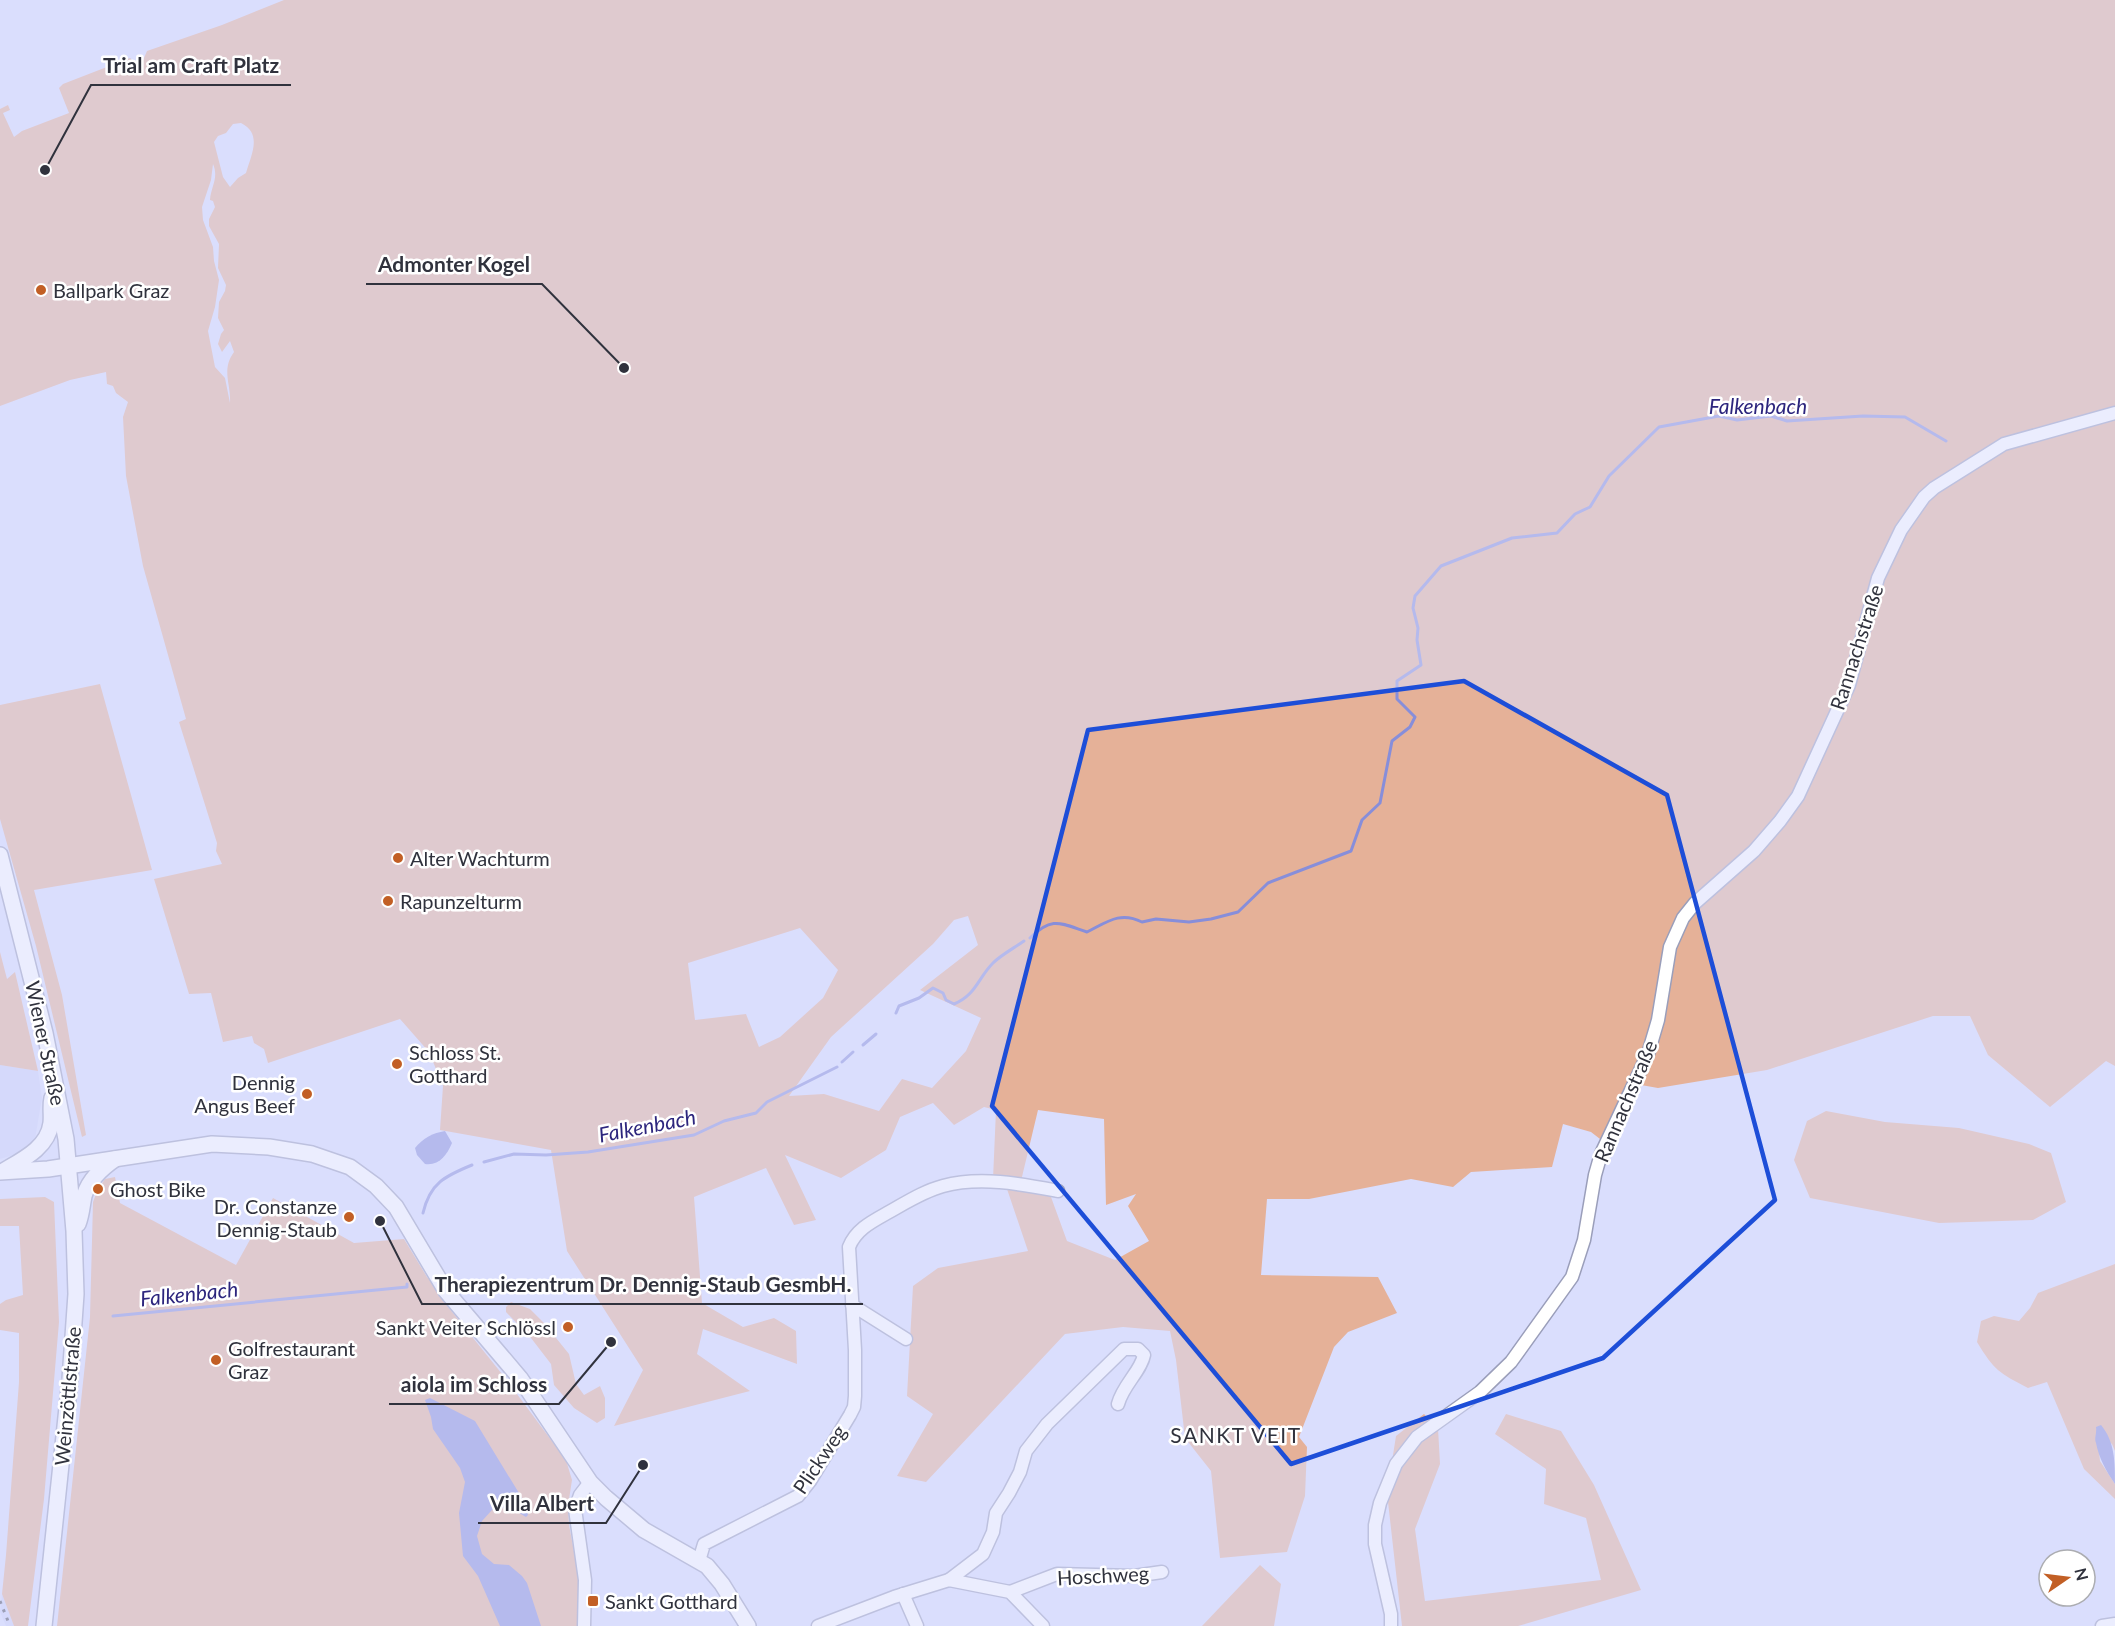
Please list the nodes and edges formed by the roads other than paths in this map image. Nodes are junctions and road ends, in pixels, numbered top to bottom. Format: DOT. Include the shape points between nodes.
graph roads {
  1 [pos="2115,413"];
  2 [pos="0,855"];
  3 [pos="55,1084"];
  4 [pos="117,1157"];
  5 [pos="69,1165"];
  6 [pos="1,1172"];
  7 [pos="1058,1191"];
  8 [pos="74,1231"];
  9 [pos="852,1305"];
  10 [pos="906,1339"];
  11 [pos="1118,1404"];
  12 [pos="590,1482"];
  13 [pos="699,1561"];
  14 [pos="1162,1572"];
  15 [pos="949,1580"];
  16 [pos="1010,1592"];
  17 [pos="903,1594"];
  18 [pos="2115,1624"];
  19 [pos="44,1626"];
  20 [pos="584,1626"];
  21 [pos="748,1626"];
  22 [pos="818,1626"];
  23 [pos="917,1626"];
  24 [pos="1042,1626"];
  25 [pos="1391,1626"];
  26 [pos="2103,1626"];
  1 -- 25 [label="street, Rannachstraße" via="2004,444 1934,488 1901,530 1878,578 1848,685 1798,796 1754,851 1695,903 1670,946 1658,1020 1648,1054 1601,1154 1584,1240 1572,1277 1511,1362 1480,1392 1417,1437 1396,1464 1375,1525"];
  2 -- 3 [label="main road, Wiener Straße"];
  3 -- 5 [label="main road, Wiener Straße"];
  3 -- 6 [label="main road" via="51,1125 46,1136 38,1148"];
  4 -- 5 [label="main road"];
  4 -- 8 [label="main road" via="88,1185"];
  4 -- 12 [label="main road" via="239,1144 312,1154 350,1167 396,1207 446,1291 520,1378"];
  5 -- 6 [label="main road"];
  5 -- 8 [label="main road, Weinzöttlstraße"];
  7 -- 9 [label="street, Plickweg" via="1025,1185 956,1183 923,1193 873,1220 853,1237 849,1247"];
  8 -- 19 [label="main road, Weinzöttlstraße" via="76,1294 70,1380"];
  9 -- 10 [label="street"];
  9 -- 13 [label="street, Plickweg" via="855,1365 854,1407 850,1415 798,1496 704,1545"];
  11 -- 15 [label="street" via="1143,1362 1144,1355 1138,1349 1124,1349 1047,1424 1026,1451 1020,1472 996,1513 983,1554"];
  12 -- 13 [label="main road" via="630,1520"];
  12 -- 20 [label="street" via="575,1509 585,1580"];
  13 -- 21 [label="main road" via="715,1574"];
  14 -- 16 [label="street, Hoschweg" via="1134,1576 1056,1574"];
  15 -- 16 [label="street"];
  15 -- 17 [label="street"];
  16 -- 24 [label="street"];
  17 -- 22 [label="street"];
  17 -- 23 [label="street"];
  18 -- 26 [label="street"];
}
